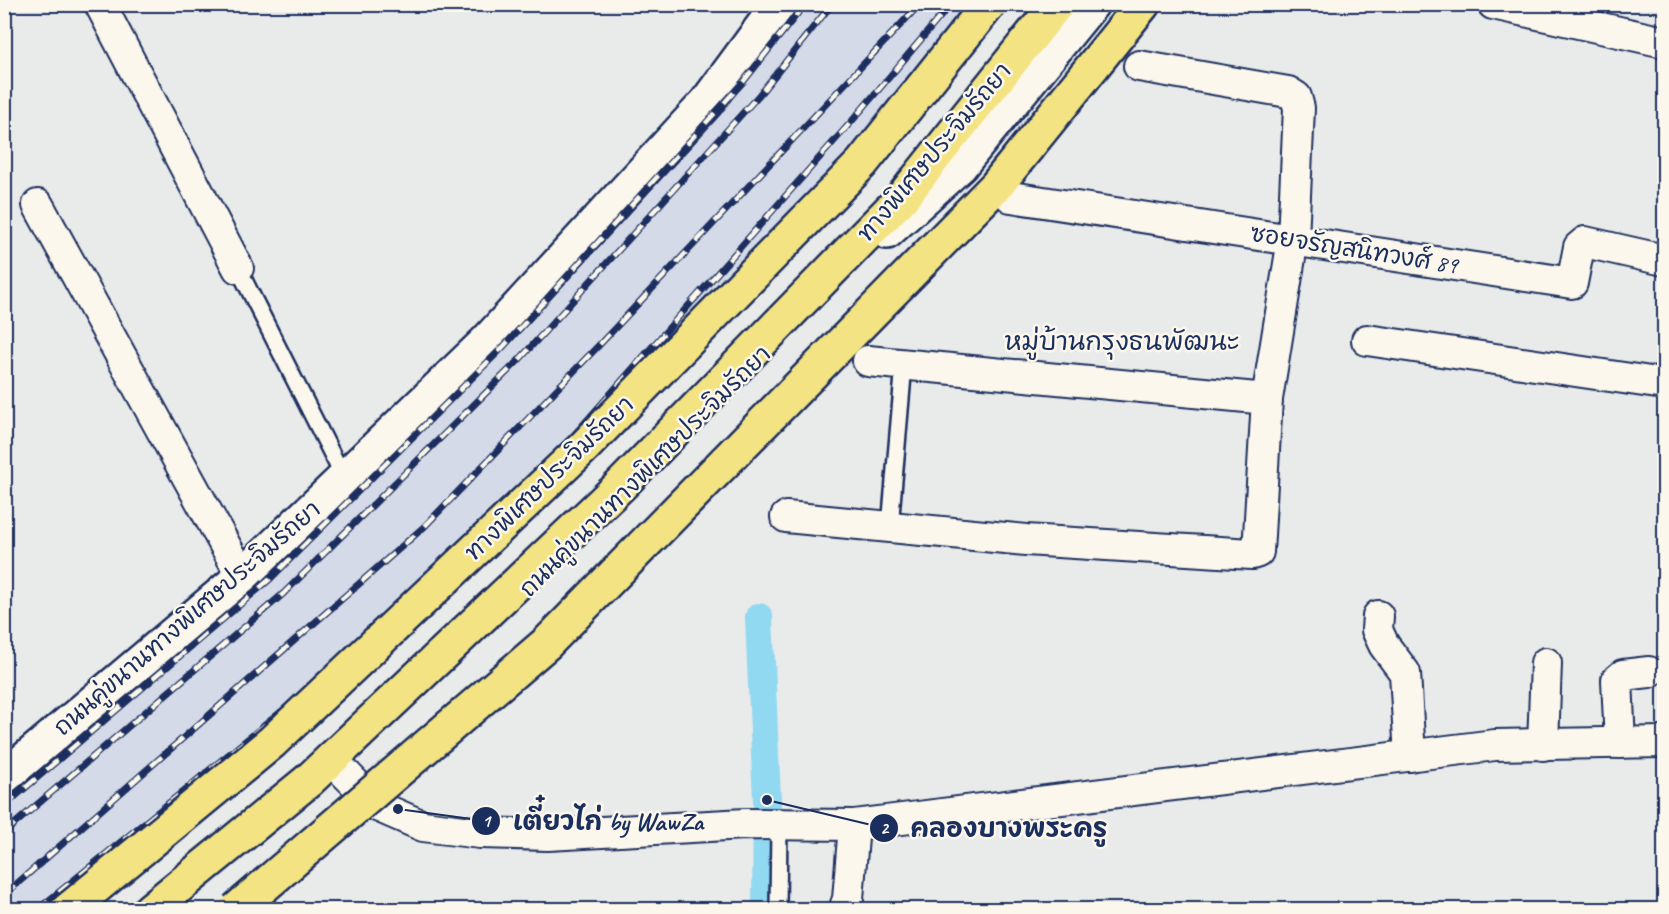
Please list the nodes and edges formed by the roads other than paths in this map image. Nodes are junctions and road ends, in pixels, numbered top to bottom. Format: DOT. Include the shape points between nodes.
graph roads {
  1 [pos="100,4"];
  2 [pos="779,4"];
  3 [pos="989,4"];
  4 [pos="1057,4"];
  5 [pos="1092,4"];
  6 [pos="1143,4"];
  7 [pos="1492,4"];
  8 [pos="1665,42"];
  9 [pos="1139,66"];
  10 [pos="1011,197"];
  11 [pos="38,205"];
  12 [pos="1293,239"];
  13 [pos="1665,260"];
  14 [pos="238,268"];
  15 [pos="1367,340"];
  16 [pos="868,360"];
  17 [pos="904,364"];
  18 [pos="1665,384"];
  19 [pos="1267,399"];
  20 [pos="344,478"];
  21 [pos="786,517"];
  22 [pos="890,527"];
  23 [pos="242,576"];
  24 [pos="1378,616"];
  25 [pos="1546,663"];
  26 [pos="1649,672"];
  27 [pos="1665,742"];
  28 [pos="1620,743"];
  29 [pos="1543,744"];
  30 [pos="1410,756"];
  31 [pos="340,768"];
  32 [pos="4,777"];
  33 [pos="779,824"];
  34 [pos="854,825"];
  35 [pos="68,909"];
  36 [pos="150,909"];
  37 [pos="170,909"];
  38 [pos="236,909"];
  39 [pos="778,909"];
  40 [pos="844,909"];
  1 -- 14 [label="street"];
  2 -- 20 [label="main road, ถนนคู่ขนานทางพิเศษประจิมรัถยา" via="706,103 486,342"];
  3 -- 35 [label="highway, ทางพิเศษประจิมรัถยา, bridge" via="862,163 583,447 272,742"];
  4 -- 36 [label="highway, ทางพิเศษประจิมรัถยา" via="902,198 621,485 308,782"];
  5 -- 31 [label="main road, ถนนคู่ขนานทางพิเศษประจิมรัถยา" via="960,166 850,265 555,563"];
  6 -- 38 [label="highway, bridge" via="996,186 547,643"];
  7 -- 8 [label="street"];
  9 -- 12 [label="street" via="1288,92 1296,97 1299,108"];
  10 -- 12 [label="street, ซอยจรัญสนิทวงศ์ 89"];
  11 -- 23 [label="street"];
  12 -- 13 [label="street, ซอยจรัญสนิทวงศ์ 89" via="1572,283 1579,247 1585,242"];
  12 -- 19 [label="street"];
  14 -- 20 [label="lane"];
  15 -- 18 [label="street"];
  16 -- 17 [label="street"];
  17 -- 19 [label="street"];
  17 -- 22 [label="lane"];
  19 -- 22 [label="street" via="1258,552 1026,540"];
  20 -- 23 [label="main road, ถนนคู่ขนานทางพิเศษประจิมรัถยา"];
  21 -- 22 [label="street"];
  23 -- 32 [label="main road, ถนนคู่ขนานทางพิเศษประจิมรัถยา"];
  24 -- 30 [label="street" via="1377,630 1384,645 1406,673"];
  25 -- 29 [label="street"];
  26 -- 28 [label="street" via="1623,675 1617,680"];
  27 -- 28 [label="street"];
  28 -- 29 [label="street"];
  29 -- 30 [label="street" via="1495,745"];
  30 -- 34 [label="street"];
  31 -- 33 [label="street" via="377,806 423,826 548,836"];
  31 -- 37 [label="main road, ถนนคู่ขนานทางพิเศษประจิมรัถยา"];
  33 -- 34 [label="street"];
  33 -- 39 [label="lane"];
  34 -- 40 [label="street"];
}
